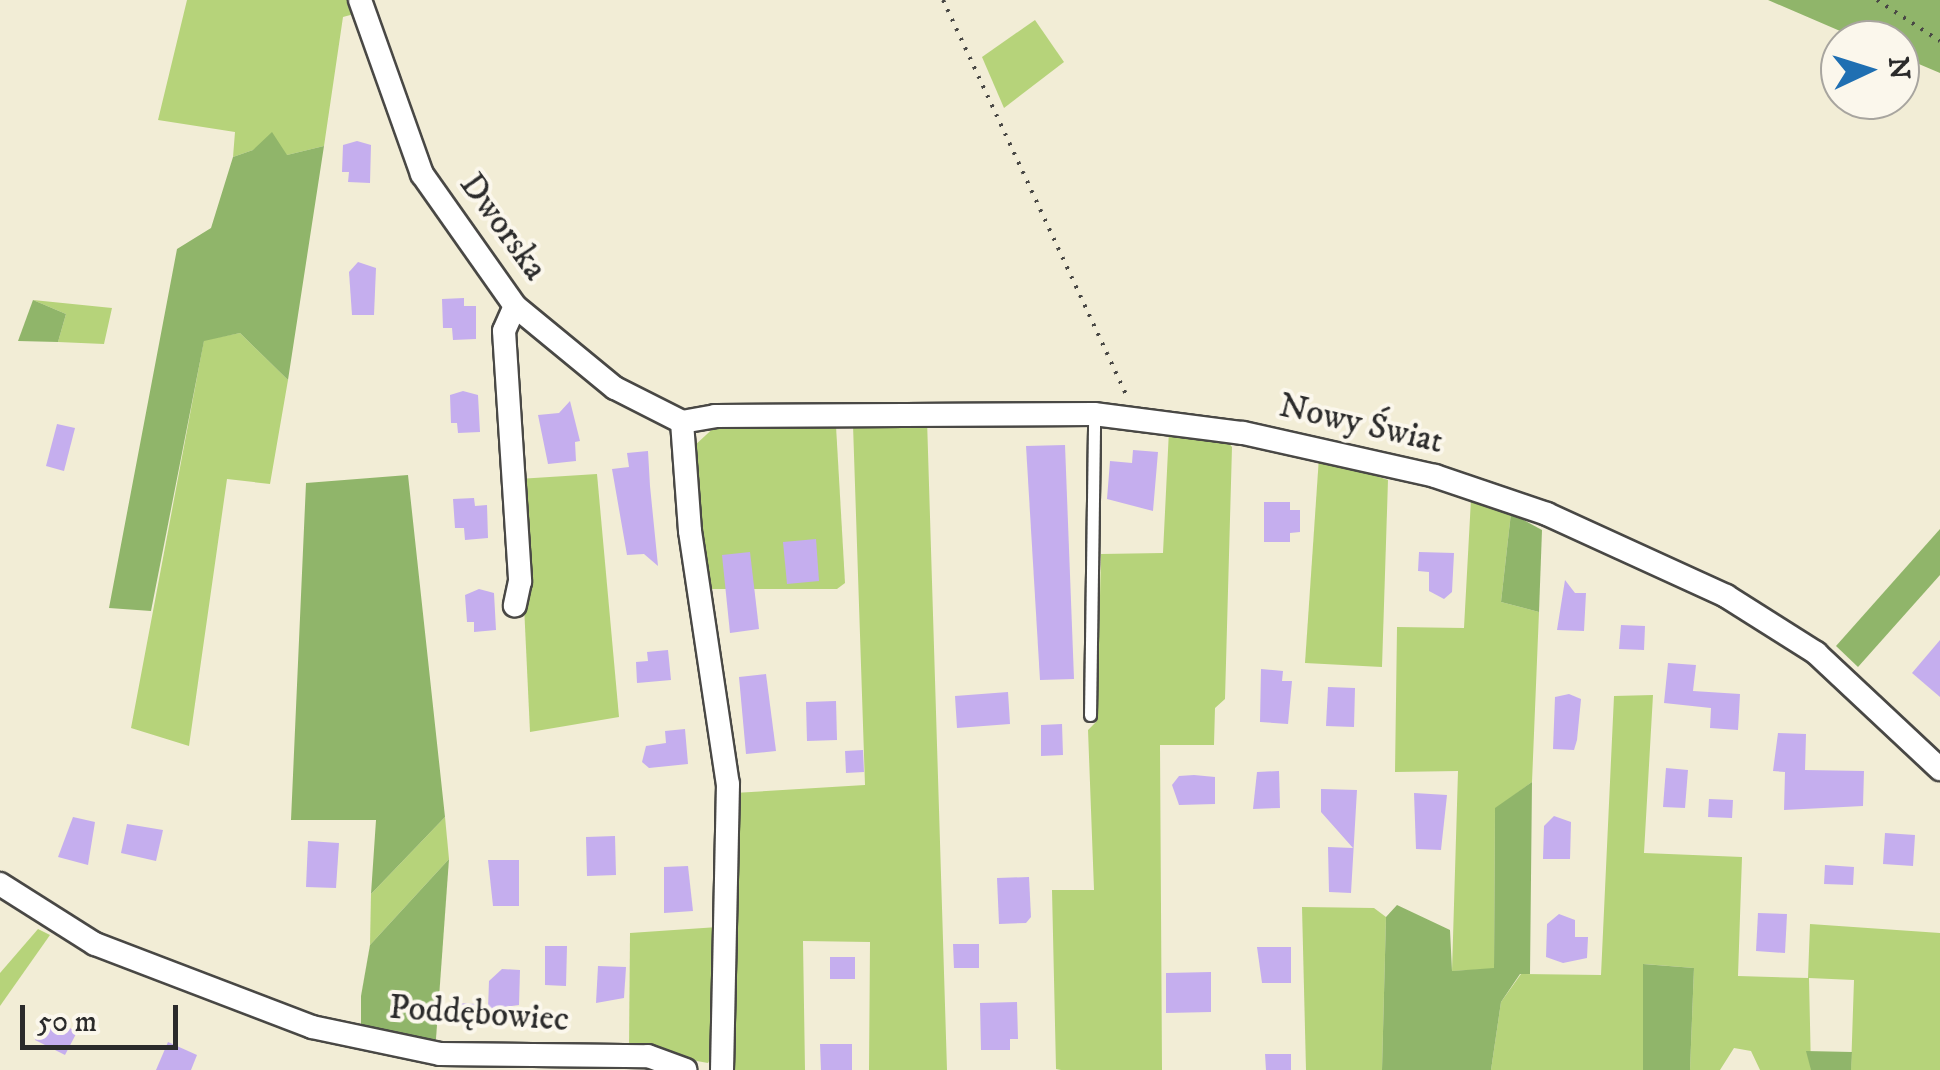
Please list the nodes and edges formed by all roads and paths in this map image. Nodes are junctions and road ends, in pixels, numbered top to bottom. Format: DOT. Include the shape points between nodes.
graph roads {
  1 [pos="360,0"];
  2 [pos="943,0"];
  3 [pos="1877,0"];
  4 [pos="1940,42"];
  5 [pos="514,306"];
  6 [pos="1094,414"];
  7 [pos="1129,416"];
  8 [pos="682,422"];
  9 [pos="515,604"];
  10 [pos="1090,715"];
  11 [pos="1936,758"];
  12 [pos="0,884"];
  13 [pos="686,1070"];
  14 [pos="722,1070"];
  1 -- 5 [label="street, Dworska" via="422,174"];
  2 -- 7 [label="path" via="1126,391"];
  3 -- 4 [label="path"];
  5 -- 8 [label="street, Dworska" via="602,379"];
  5 -- 9 [label="street" via="504,331 520,582"];
  6 -- 7 [label="street, Nowy Świat"];
  6 -- 8 [label="street, Nowy Świat" via="715,416"];
  6 -- 10 [label="lane"];
  7 -- 11 [label="street, Nowy Świat" via="1398,466 1679,570 1829,664"];
  8 -- 14 [label="street" via="690,531 728,784"];
  12 -- 13 [label="street, Poddębowiec" via="95,944 312,1028 440,1054 648,1056"];
}
